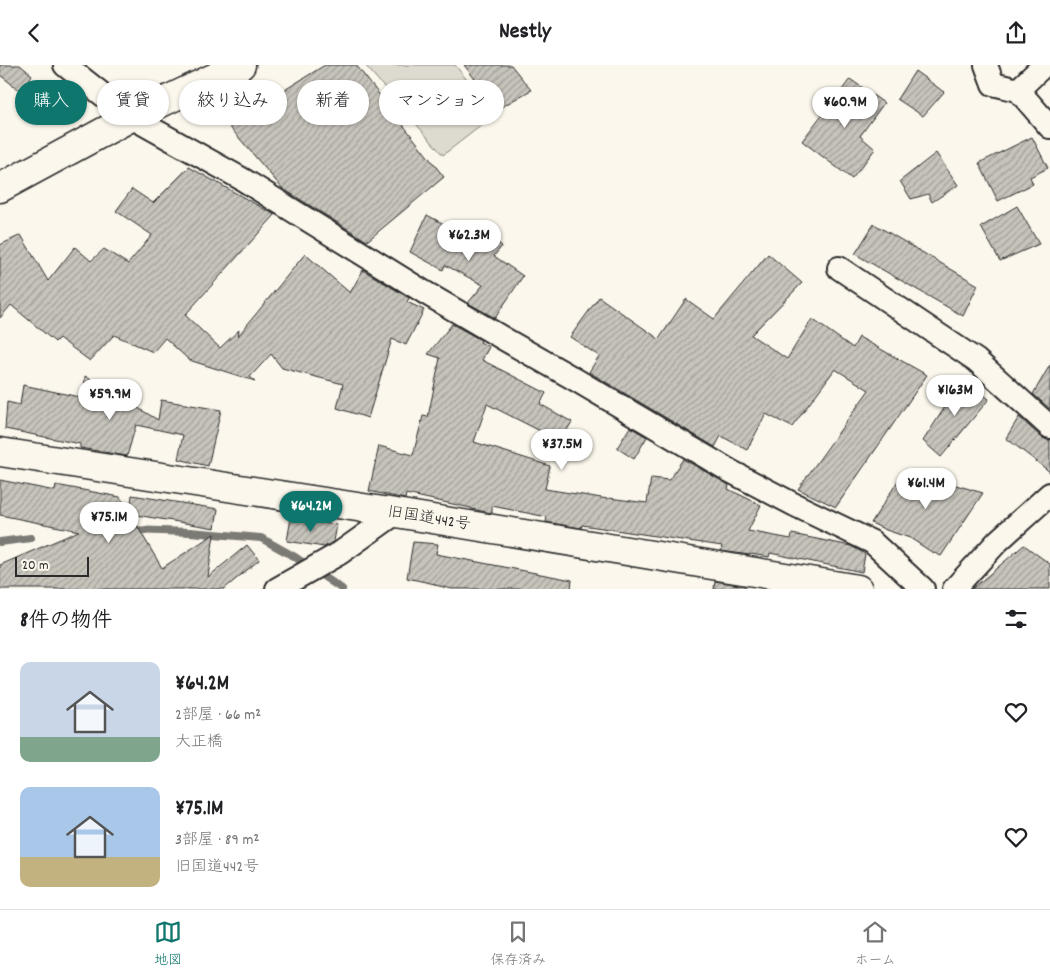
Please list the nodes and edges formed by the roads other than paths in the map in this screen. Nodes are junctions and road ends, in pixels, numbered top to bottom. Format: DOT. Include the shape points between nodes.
graph roads {
  1 [pos="66,65"];
  2 [pos="241,65"];
  3 [pos="986,65"];
  4 [pos="1044,65"];
  5 [pos="97,89"];
  6 [pos="1018,90"];
  7 [pos="169,99"];
  8 [pos="117,125"];
  9 [pos="146,125"];
  10 [pos="1050,127"];
  11 [pos="0,188"];
  12 [pos="839,268"];
  13 [pos="1050,427"];
  14 [pos="0,452"];
  15 [pos="1050,494"];
  16 [pos="396,513"];
  17 [pos="277,589"];
  18 [pos="858,589"];
  19 [pos="923,589"];
  20 [pos="954,589"];
  1 -- 5 [label="street"];
  2 -- 7 [label="main road"];
  3 -- 6 [label="street" via="994,84"];
  4 -- 6 [label="street"];
  6 -- 10 [label="street"];
  8 -- 11 [label="main road"];
  9 -- 19 [label="street" via="730,471 872,542"];
  12 -- 13 [label="street" via="976,360"];
  14 -- 16 [label="main road, 旧国道442号"];
  15 -- 20 [label="street" via="998,541"];
  16 -- 17 [label="street" via="340,553"];
  16 -- 18 [label="main road, 旧国道442号"];
}
